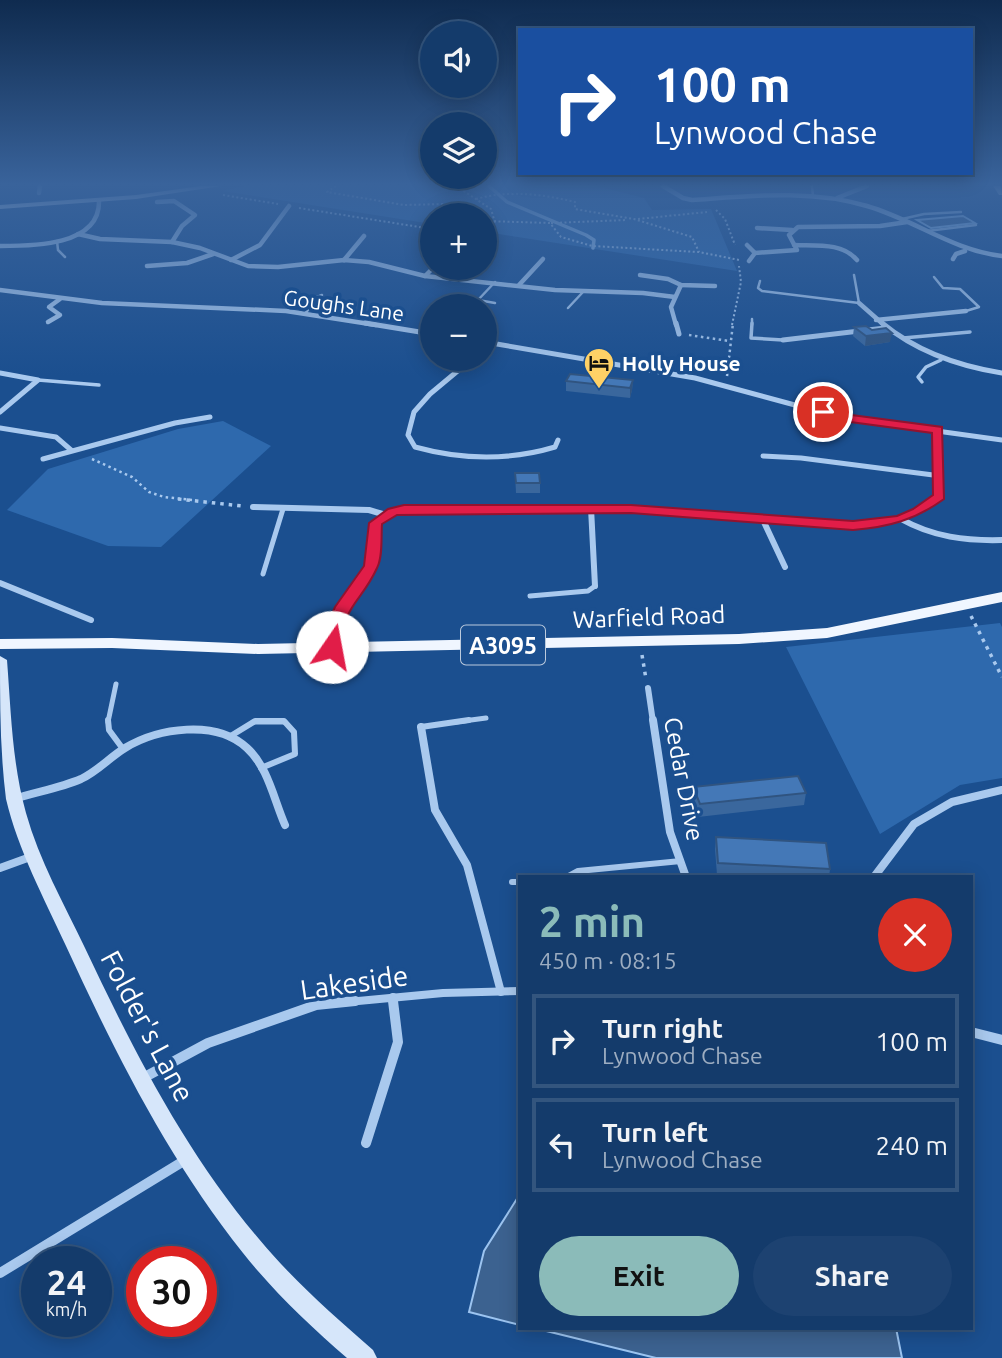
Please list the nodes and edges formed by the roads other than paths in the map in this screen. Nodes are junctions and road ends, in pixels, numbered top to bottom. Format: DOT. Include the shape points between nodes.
graph roads {
  1 [pos="58,249"];
  2 [pos="198,249"];
  3 [pos="256,249"];
  4 [pos="353,249"];
  5 [pos="752,249"];
  6 [pos="797,249"];
  7 [pos="842,249"];
  8 [pos="962,249"];
  9 [pos="965,251"];
  10 [pos="755,253"];
  11 [pos="214,254"];
  12 [pos="1002,256"];
  13 [pos="65,257"];
  14 [pos="543,259"];
  15 [pos="230,260"];
  16 [pos="344,260"];
  17 [pos="858,260"];
  18 [pos="953,260"];
  19 [pos="749,261"];
  20 [pos="147,267"];
  21 [pos="420,275"];
  22 [pos="640,275"];
  23 [pos="854,275"];
  24 [pos="934,277"];
  25 [pos="472,280"];
  26 [pos="760,281"];
  27 [pos="495,282"];
  28 [pos="519,285"];
  29 [pos="681,285"];
  30 [pos="715,285"];
  31 [pos="0,290"];
  32 [pos="583,292"];
  33 [pos="484,294"];
  34 [pos="322,295"];
  35 [pos="675,297"];
  36 [pos="60,299"];
  37 [pos="859,303"];
  38 [pos="568,308"];
  39 [pos="966,311"];
  40 [pos="305,314"];
  41 [pos="752,319"];
  42 [pos="875,320"];
  43 [pos="48,322"];
  44 [pos="885,328"];
  45 [pos="420,332"];
  46 [pos="970,332"];
  47 [pos="679,334"];
  48 [pos="900,338"];
  49 [pos="783,340"];
  50 [pos="497,345"];
  51 [pos="941,360"];
  52 [pos="458,371"];
  53 [pos="0,373"];
  54 [pos="1002,373"];
  55 [pos="38,380"];
  56 [pos="922,382"];
  57 [pos="99,385"];
  58 [pos="0,412"];
  59 [pos="210,417"];
  60 [pos="0,428"];
  61 [pos="938,430"];
  62 [pos="558,440"];
  63 [pos="1002,440"];
  64 [pos="71,450"];
  65 [pos="763,456"];
  66 [pos="43,459"];
  67 [pos="941,476"];
  68 [pos="253,507"];
  69 [pos="283,509"];
  70 [pos="591,509"];
  71 [pos="386,514"];
  72 [pos="901,519"];
  73 [pos="763,520"];
  74 [pos="1002,540"];
  75 [pos="785,568"];
  76 [pos="263,574"];
  77 [pos="0,583"];
  78 [pos="595,586"];
  79 [pos="530,596"];
  80 [pos="1002,597"];
  81 [pos="92,620"];
  82 [pos="0,644"];
  83 [pos="332,647"];
  84 [pos="0,660"];
  85 [pos="116,684"];
  86 [pos="648,688"];
  87 [pos="486,718"];
  88 [pos="421,727"];
  89 [pos="228,737"];
  90 [pos="123,749"];
  91 [pos="261,768"];
  92 [pos="1002,790"];
  93 [pos="14,799"];
  94 [pos="285,825"];
  95 [pos="34,856"];
  96 [pos="681,861"];
  97 [pos="0,868"];
  98 [pos="571,875"];
  99 [pos="686,875"];
  100 [pos="876,875"];
  101 [pos="518,991"];
  102 [pos="502,992"];
  103 [pos="393,997"];
  104 [pos="973,1033"];
  105 [pos="1002,1040"];
  106 [pos="143,1078"];
  107 [pos="366,1143"];
  108 [pos="187,1158"];
  109 [pos="0,1273"];
  110 [pos="365,1358"];
  1 -- 13 [label="lane"];
  2 -- 11 [label="street"];
  3 -- 15 [label="street"];
  4 -- 16 [label="street"];
  5 -- 10 [label="street"];
  6 -- 10 [label="street"];
  7 -- 17 [label="street"];
  8 -- 9 [label="street"];
  9 -- 12 [label="street"];
  9 -- 18 [label="street"];
  10 -- 19 [label="street"];
  11 -- 15 [label="street"];
  11 -- 20 [label="street" via="187,263"];
  14 -- 28 [label="street"];
  15 -- 16 [label="street" via="278,267"];
  16 -- 21 [label="street"];
  22 -- 29 [label="street"];
  23 -- 37 [label="lane"];
  24 -- 39 [label="lane" via="943,288 960,289 979,307"];
  25 -- 27 [label="street"];
  26 -- 37 [label="lane" via="761,291"];
  27 -- 28 [label="street"];
  27 -- 33 [label="lane"];
  28 -- 32 [label="street"];
  29 -- 30 [label="street"];
  29 -- 35 [label="street"];
  31 -- 36 [label="street, Goughs Lane"];
  32 -- 35 [label="street"];
  32 -- 38 [label="lane"];
  34 -- 40 [label="lane"];
  35 -- 47 [label="street" via="671,307"];
  36 -- 40 [label="street, Goughs Lane"];
  36 -- 43 [label="street" via="49,307 60,315"];
  37 -- 42 [label="street"];
  39 -- 42 [label="street"];
  40 -- 45 [label="street, Goughs Lane"];
  41 -- 49 [label="lane" via="751,338"];
  42 -- 44 [label="street"];
  44 -- 48 [label="street"];
  44 -- 49 [label="street"];
  46 -- 48 [label="lane"];
  48 -- 51 [label="street"];
  50 -- 61 [label="street" via="725,385 843,418"];
  51 -- 54 [label="street"];
  51 -- 56 [label="lane" via="920,373"];
  52 -- 62 [label="street" via="414,412 408,435 415,447 483,457 538,453 555,447"];
  53 -- 55 [label="street"];
  55 -- 57 [label="lane"];
  55 -- 58 [label="street"];
  59 -- 64 [label="street"];
  60 -- 64 [label="street" via="56,437"];
  61 -- 63 [label="street"];
  61 -- 67 [label="street"];
  64 -- 66 [label="street"];
  65 -- 67 [label="street"];
  67 -- 72 [label="street" via="940,496"];
  68 -- 69 [label="street"];
  69 -- 71 [label="street"];
  69 -- 76 [label="lane"];
  70 -- 71 [label="street" via="404,509"];
  70 -- 73 [label="street"];
  70 -- 78 [label="street"];
  71 -- 83 [label="street" via="376,523 371,566 335,623"];
  72 -- 73 [label="street" via="853,526"];
  72 -- 74 [label="street" via="935,535 968,541"];
  73 -- 75 [label="street"];
  77 -- 81 [label="street"];
  78 -- 79 [label="lane" via="588,591"];
  80 -- 83 [label="main road, Warfield Road / A3095" via="827,633 640,643"];
  82 -- 83 [label="main road, Warfield Road / A3095"];
  84 -- 93 [label="street, Folder's Lane"];
  85 -- 90 [label="lane" via="108,722"];
  86 -- 96 [label="street, Cedar Drive" via="670,832"];
  87 -- 88 [label="lane"];
  88 -- 102 [label="street" via="435,810 467,864"];
  89 -- 90 [label="street" via="198,729 166,732"];
  89 -- 91 [label="street" via="246,747"];
  89 -- 91 [label="lane" via="255,721 284,721 294,732 295,754"];
  90 -- 93 [label="street" via="83,778"];
  91 -- 94 [label="street"];
  92 -- 100 [label="street" via="952,802 914,824"];
  93 -- 95 [label="street, Folder's Lane"];
  95 -- 97 [label="street"];
  95 -- 106 [label="street, Folder's Lane" via="96,991"];
  96 -- 98 [label="lane"];
  96 -- 99 [label="street, Cedar Drive"];
  101 -- 102 [label="street, Lakeside"];
  102 -- 103 [label="street, Lakeside"];
  103 -- 106 [label="street, Lakeside" via="316,1005 208,1043"];
  103 -- 107 [label="street" via="398,1042"];
  104 -- 105 [label="street"];
  106 -- 108 [label="street, Folder's Lane"];
  108 -- 109 [label="street"];
  108 -- 110 [label="street, Folder's Lane" via="282,1282"];
}
